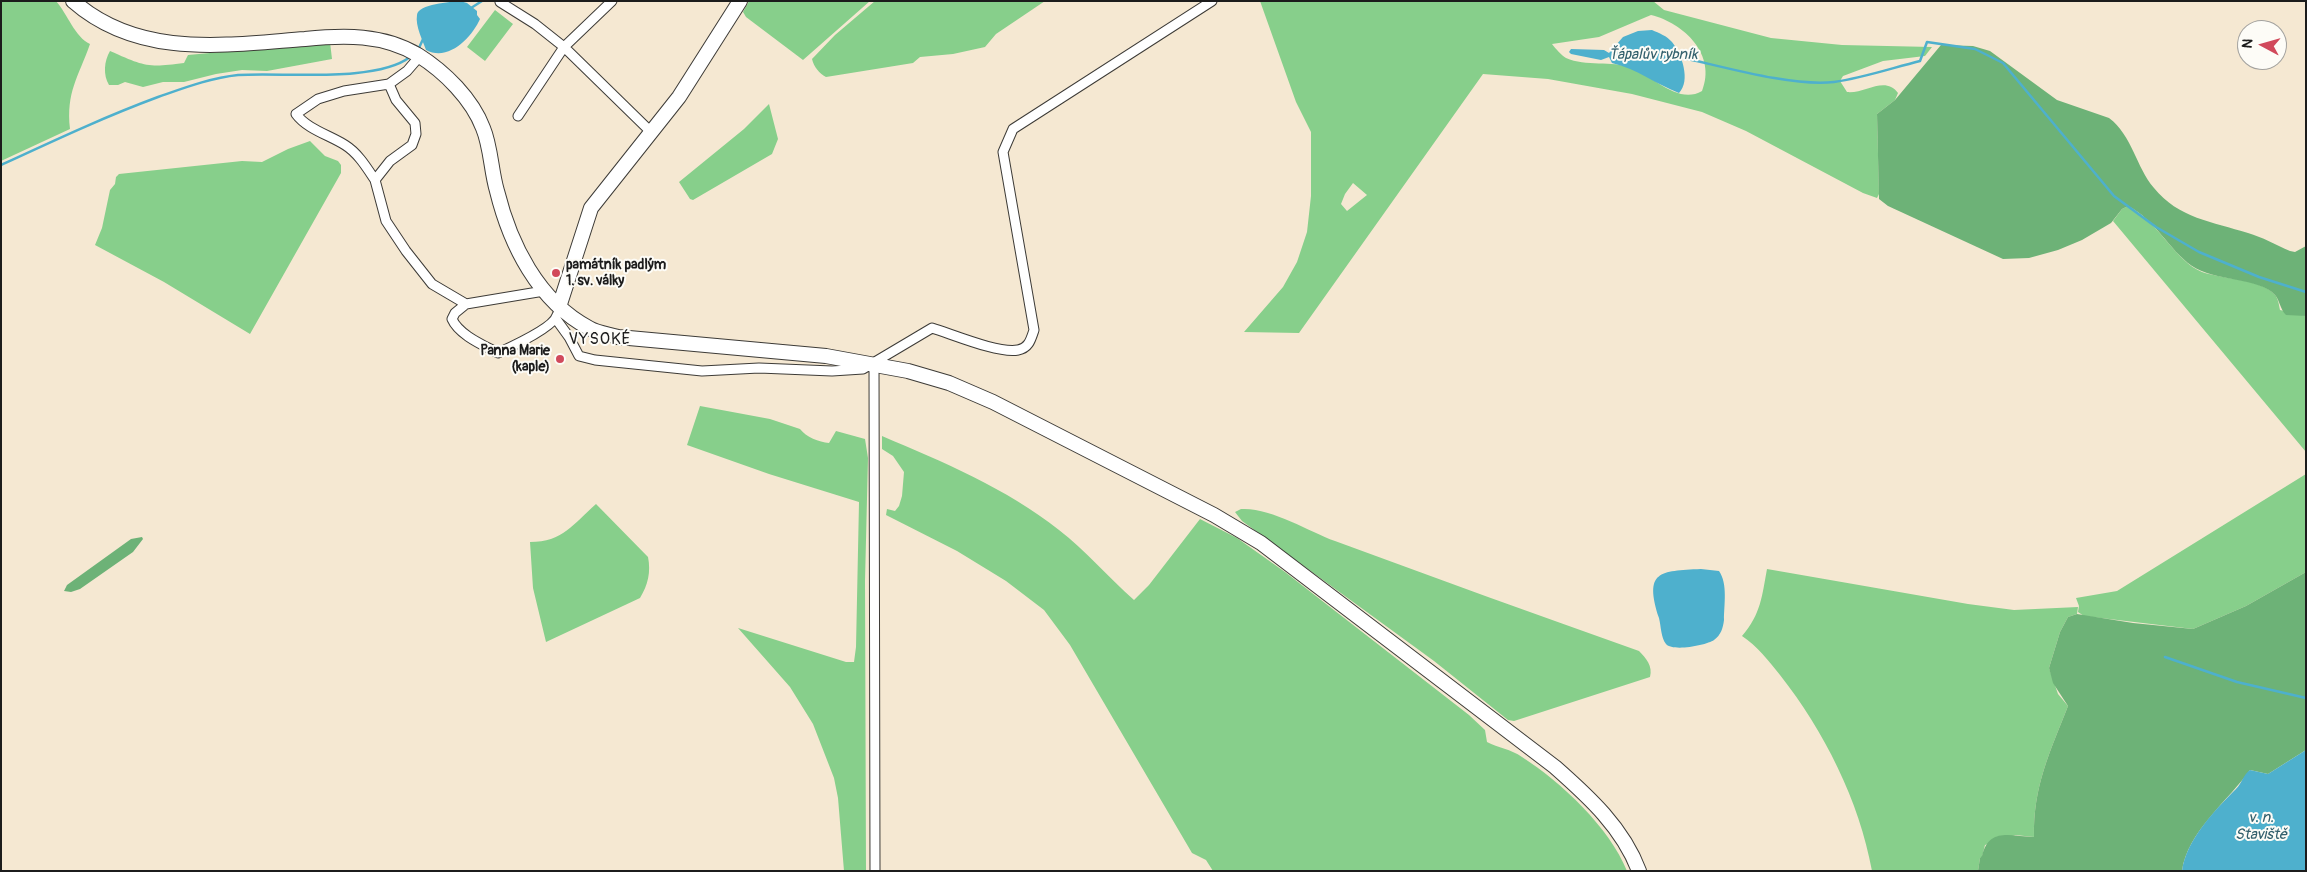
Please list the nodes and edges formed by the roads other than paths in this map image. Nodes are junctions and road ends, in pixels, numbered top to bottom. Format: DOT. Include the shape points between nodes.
graph roads {
  1 [pos="73,1"];
  2 [pos="612,1"];
  3 [pos="740,1"];
  4 [pos="1212,1"];
  5 [pos="500,2"];
  6 [pos="564,47"];
  7 [pos="420,56"];
  8 [pos="389,84"];
  9 [pos="518,116"];
  10 [pos="651,132"];
  11 [pos="375,180"];
  12 [pos="544,291"];
  13 [pos="466,304"];
  14 [pos="558,313"];
  15 [pos="874,364"];
  16 [pos="875,871"];
  17 [pos="1640,871"];
  1 -- 7 [label="main road" via="107,25 162,43 217,46 332,36 367,37 402,46"];
  2 -- 6 [label="street"];
  3 -- 10 [label="main road" via="679,97"];
  4 -- 15 [label="street" via="1013,129 1003,152 1034,330 1030,343 1020,350 1003,350 932,328"];
  5 -- 6 [label="street"];
  6 -- 9 [label="street"];
  6 -- 10 [label="street"];
  7 -- 8 [label="street"];
  7 -- 12 [label="main road" via="457,87 483,128 512,242"];
  8 -- 11 [label="street" via="396,100 415,123 416,134 412,145 390,161"];
  8 -- 11 [label="street" via="318,99 296,114 301,121 347,146"];
  10 -- 14 [label="main road" via="592,208"];
  11 -- 13 [label="street" via="386,220 400,243 432,284"];
  12 -- 13 [label="street"];
  12 -- 14 [label="main road"];
  13 -- 14 [label="street" via="455,313 454,325 498,353 544,330"];
  14 -- 15 [label="main road" via="590,329 618,337 806,353"];
  14 -- 15 [label="street" via="579,356 595,360 702,371 758,368 863,370"];
  15 -- 16 [label="street"];
  15 -- 17 [label="main road" via="949,383 993,402 1214,515 1261,543 1555,767 1612,823 1633,854"];
}
